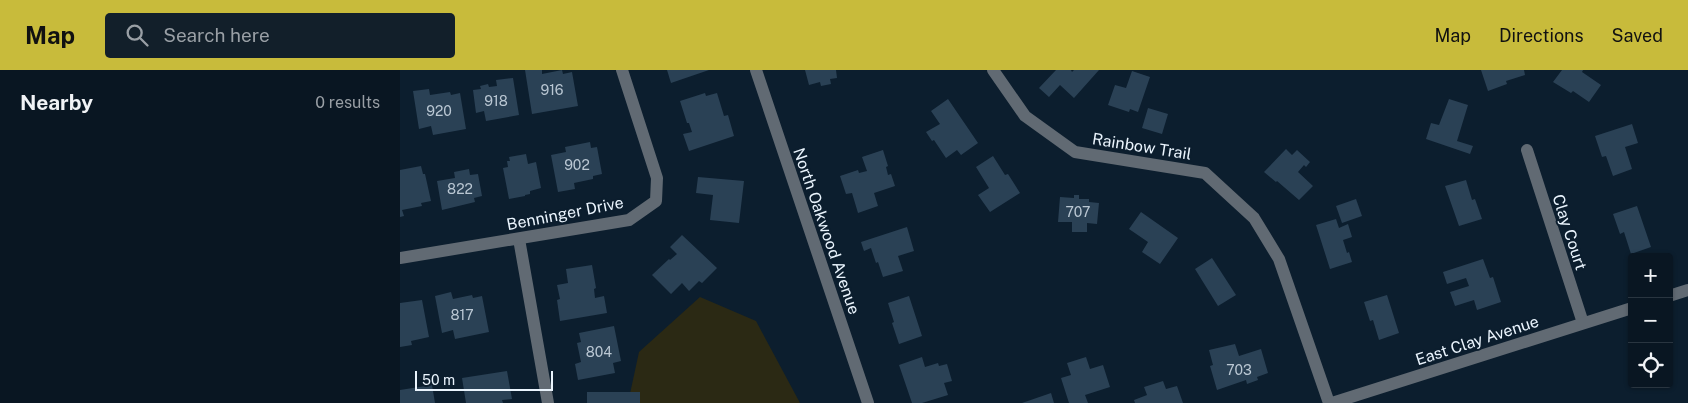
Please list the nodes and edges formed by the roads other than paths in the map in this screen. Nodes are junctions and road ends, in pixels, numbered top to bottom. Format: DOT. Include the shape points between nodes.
graph roads {
  1 [pos="622,70"];
  2 [pos="756,70"];
  3 [pos="993,70"];
  4 [pos="1526,150"];
  5 [pos="519,238"];
  6 [pos="400,258"];
  7 [pos="1688,290"];
  8 [pos="1673,295"];
  9 [pos="1628,309"];
  10 [pos="1583,324"];
  11 [pos="548,403"];
  12 [pos="868,403"];
  13 [pos="1331,403"];
  1 -- 5 [label="street, Benninger Drive" via="657,178 656,201 629,220"];
  2 -- 12 [label="street, North Oakwood Avenue"];
  3 -- 13 [label="street, Rainbow Trail" via="1024,116 1075,152 1206,173 1254,218 1279,259"];
  4 -- 10 [label="street, Clay Court"];
  5 -- 6 [label="street, Benninger Drive"];
  5 -- 11 [label="street"];
  7 -- 8 [label="street"];
  9 -- 10 [label="street, East Clay Avenue"];
  10 -- 13 [label="street, East Clay Avenue"];
}
